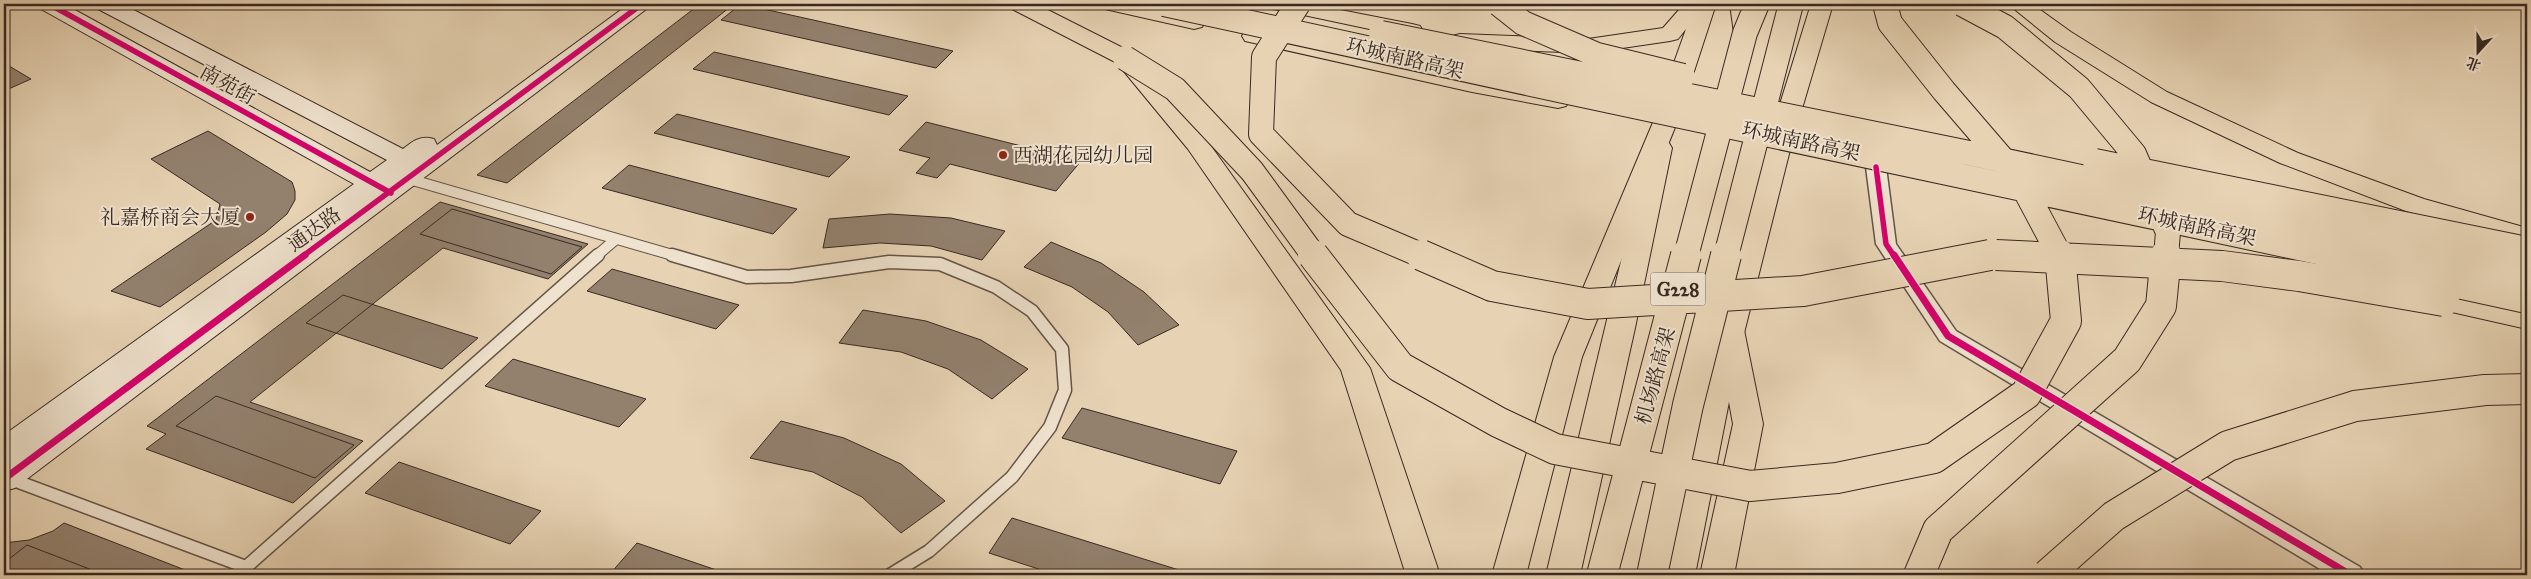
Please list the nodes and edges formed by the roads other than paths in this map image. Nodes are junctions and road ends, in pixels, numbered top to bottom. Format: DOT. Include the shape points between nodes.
graph roads {
  1 [pos="49,4"];
  2 [pos="106,4"];
  3 [pos="615,4"];
  4 [pos="642,4"];
  5 [pos="1020,4"];
  6 [pos="1113,4"];
  7 [pos="1164,4"];
  8 [pos="1236,4"];
  9 [pos="1280,4"];
  10 [pos="1298,4"];
  11 [pos="1499,4"];
  12 [pos="1695,4"];
  13 [pos="1705,4"];
  14 [pos="1741,4"];
  15 [pos="1757,4"];
  16 [pos="1791,4"];
  17 [pos="1822,4"];
  18 [pos="1885,4"];
  19 [pos="1962,4"];
  20 [pos="2019,4"];
  21 [pos="1745,33"];
  22 [pos="1460,41"];
  23 [pos="1125,58"];
  24 [pos="1677,86"];
  25 [pos="1789,111"];
  26 [pos="1666,120"];
  27 [pos="1778,146"];
  28 [pos="1876,167"];
  29 [pos="400,176"];
  30 [pos="2527,237"];
  31 [pos="615,240"];
  32 [pos="2527,249"];
  33 [pos="2527,260"];
  34 [pos="2527,272"];
  35 [pos="2527,298"];
  36 [pos="2527,307"];
  37 [pos="2527,319"];
  38 [pos="1730,330"];
  39 [pos="2527,390"];
  40 [pos="4,451"];
  41 [pos="5,478"];
  42 [pos="241,571"];
  43 [pos="890,575"];
  44 [pos="1423,575"];
  45 [pos="1509,575"];
  46 [pos="1563,575"];
  47 [pos="1602,575"];
  48 [pos="1652,575"];
  49 [pos="1678,575"];
  50 [pos="1717,575"];
  51 [pos="1919,575"];
  52 [pos="2046,575"];
  53 [pos="2351,575"];
  1 -- 29 [label="street, 南苑街"];
  2 -- 29 [label="street, 南苑街"];
  3 -- 29 [label="street, 通达路"];
  4 -- 29 [label="street, 通达路"];
  5 -- 23 [label="main road"];
  6 -- 26 [label="main road" via="1472,85"];
  7 -- 35 [label="main road, 环城南路高架, bridge"];
  8 -- 34 [label="main road, 环城南路高架, bridge" via="1969,153"];
  9 -- 22 [label="main road"];
  10 -- 37 [label="main road, bridge" via="1264,57 1261,134 1348,224 1492,286 1588,304 1803,291 1991,255 2222,266 2444,301"];
  11 -- 32 [label="main road, bridge" via="1523,23 1597,56 1658,71"];
  12 -- 22 [label="main road" via="1670,34 1588,46"];
  13 -- 24 [label="main road"];
  14 -- 21 [label="main road"];
  15 -- 21 [label="main road, 机场路高架 / G228, bridge"];
  16 -- 48 [label="main road, 机场路高架 / G228, bridge" via="1688,405"];
  17 -- 25 [label="main road"];
  18 -- 23 [label="main road, bridge" via="1890,23 2018,177 2060,255 2066,322 2026,394 1934,458 1837,478 1750,486 1556,450 1498,422 1400,367 1307,248 1252,171 1175,89"];
  19 -- 51 [label="main road, bridge" via="2005,27 2079,88 2134,154 2168,232 2161,306 2127,360 1938,530"];
  20 -- 30 [label="main road" via="2063,37 2159,97 2289,158 2415,204"];
  21 -- 47 [label="main road, 机场路高架 / G228, bridge"];
  22 -- 24 [label="main road"];
  23 -- 44 [label="main road" via="1197,144 1355,368"];
  24 -- 25 [label="main road"];
  24 -- 26 [label="main road"];
  25 -- 27 [label="main road"];
  25 -- 33 [label="main road"];
  26 -- 27 [label="main road"];
  26 -- 45 [label="main road" via="1568,358"];
  26 -- 46 [label="main road"];
  27 -- 28 [label="main road"];
  27 -- 38 [label="main road"];
  28 -- 36 [label="main road"];
  28 -- 53 [label="street" via="1886,244 1948,336"];
  29 -- 31 [label="lane"];
  29 -- 40 [label="street, 通达路"];
  29 -- 41 [label="street, 通达路"];
  31 -- 42 [label="lane"];
  31 -- 43 [label="lane" via="747,277 791,276 889,262 940,264 996,287 1032,311 1062,350 1065,390 1050,427 1012,477 929,551"];
  38 -- 49 [label="main road"];
  38 -- 50 [label="main road" via="1748,424"];
  39 -- 52 [label="main road, bridge" via="2485,390 2354,406 2228,446 2114,516"];
  41 -- 42 [label="lane"];
}
